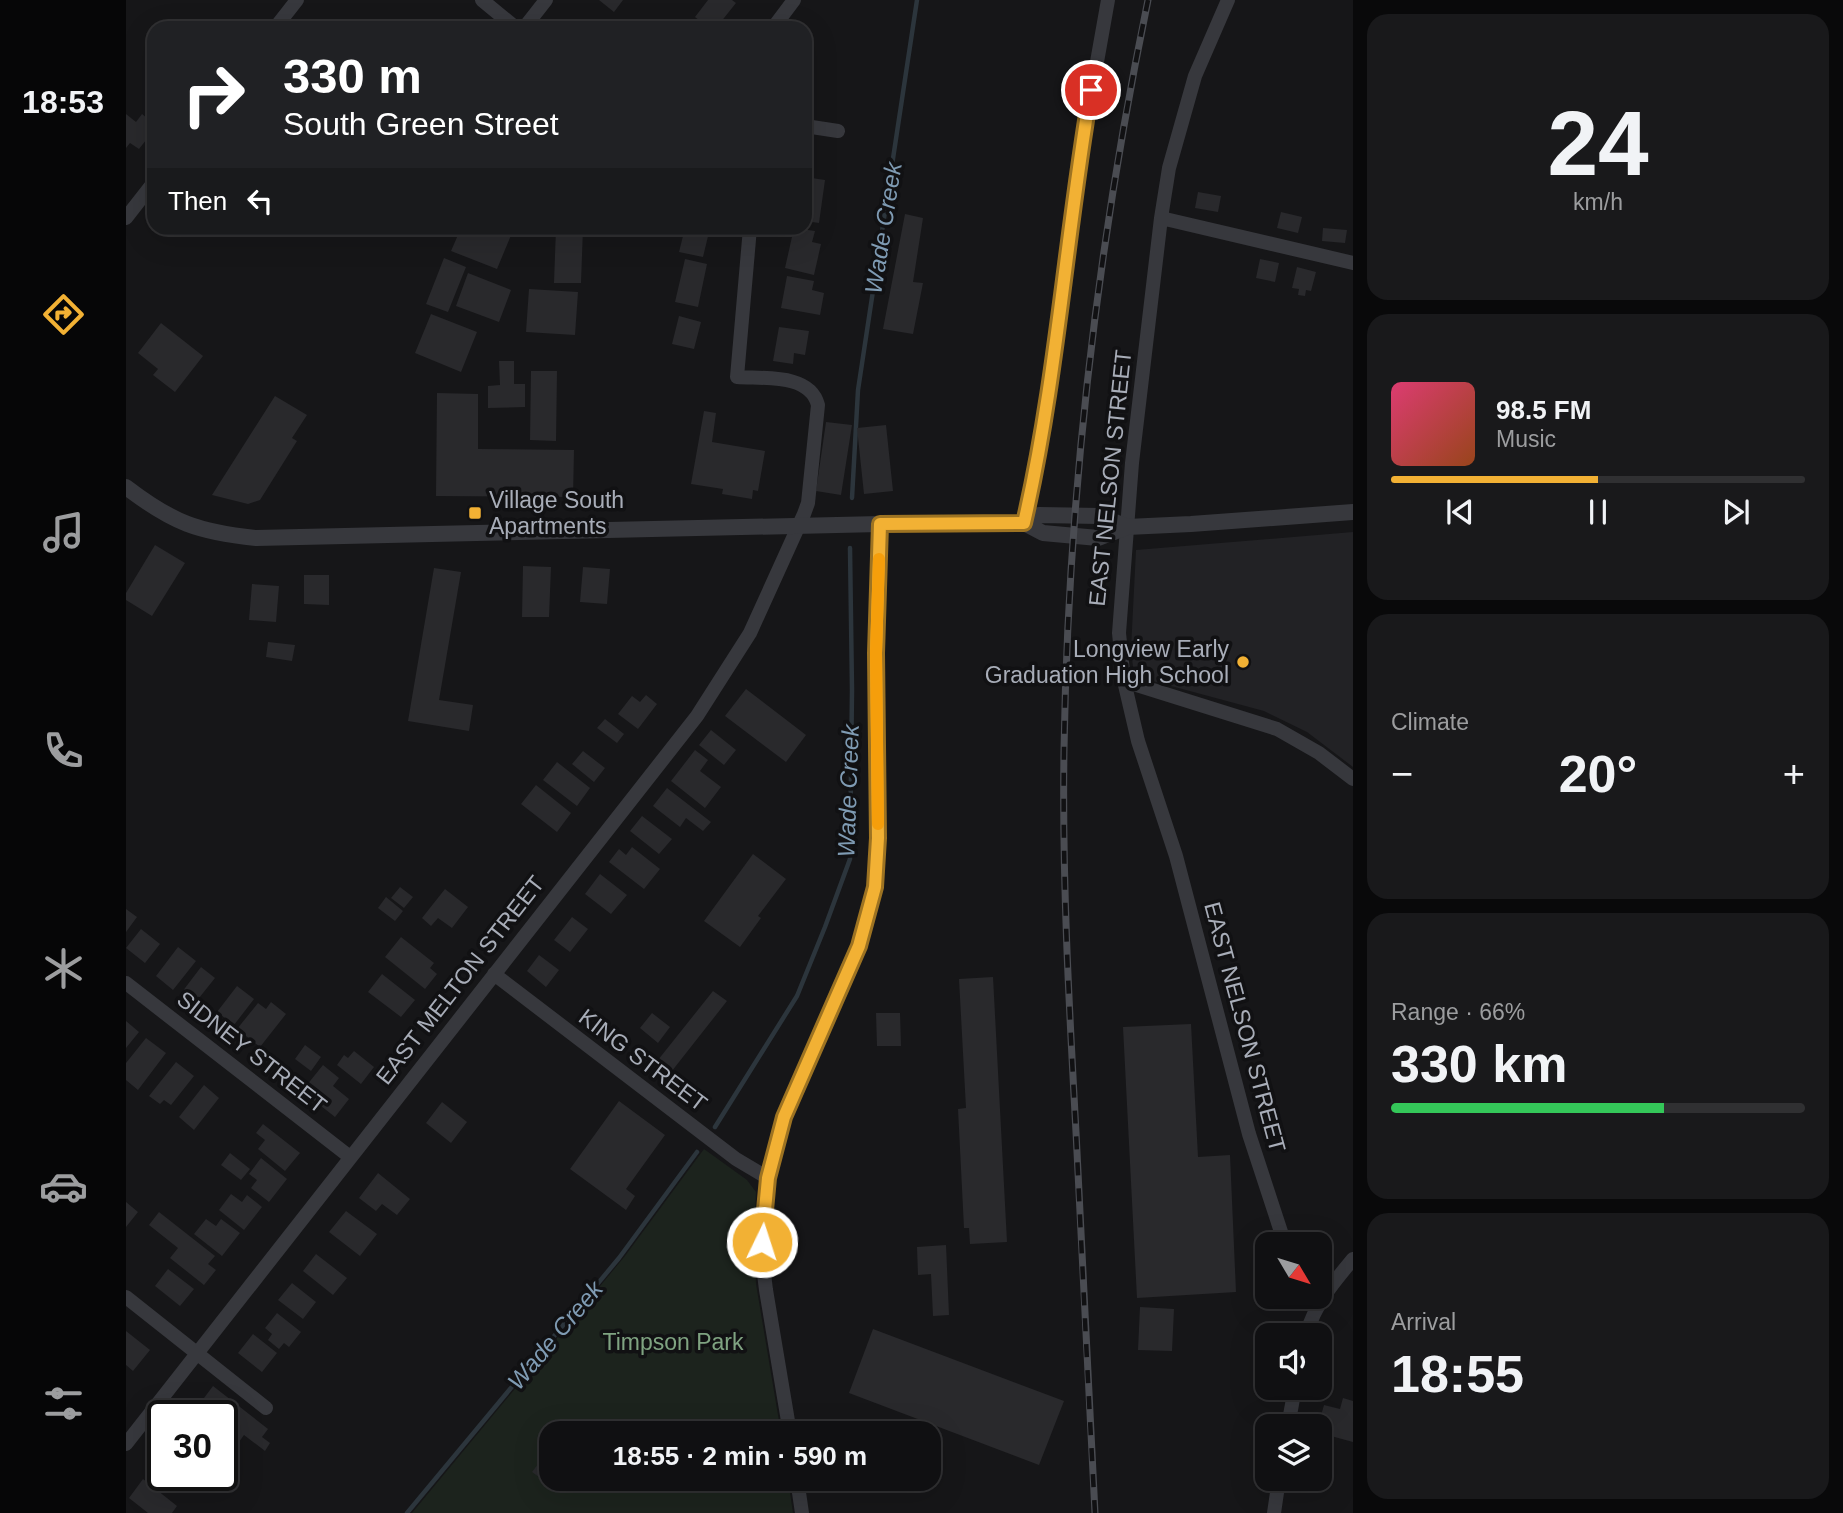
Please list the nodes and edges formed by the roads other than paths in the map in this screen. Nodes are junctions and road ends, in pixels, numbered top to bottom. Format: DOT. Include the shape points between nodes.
graph roads {
  1 [pos="298,0"];
  2 [pos="482,0"];
  3 [pos="546,0"];
  4 [pos="794,0"];
  5 [pos="1108,0"];
  6 [pos="1228,0"];
  7 [pos="281,21"];
  8 [pos="508,21"];
  9 [pos="530,21"];
  10 [pos="778,21"];
  11 [pos="812,127"];
  12 [pos="838,131"];
  13 [pos="147,191"];
  14 [pos="126,218"];
  15 [pos="1161,218"];
  16 [pos="749,235"];
  17 [pos="1353,263"];
  18 [pos="126,487"];
  19 [pos="1353,512"];
  20 [pos="1024,523"];
  21 [pos="880,524"];
  22 [pos="800,526"];
  23 [pos="1127,527"];
  24 [pos="1124,681"];
  25 [pos="1353,779"];
  26 [pos="494,974"];
  27 [pos="126,983"];
  28 [pos="350,1157"];
  29 [pos="768,1178"];
  30 [pos="1281,1232"];
  31 [pos="1353,1259"];
  32 [pos="1332,1281"];
  33 [pos="126,1297"];
  34 [pos="197,1353"];
  35 [pos="266,1408"];
  36 [pos="788,1421"];
  37 [pos="126,1444"];
  38 [pos="799,1491"];
  39 [pos="1277,1491"];
  40 [pos="802,1513"];
  41 [pos="1274,1513"];
  1 -- 7 [label="street"];
  2 -- 8 [label="street"];
  3 -- 9 [label="street"];
  4 -- 10 [label="street"];
  5 -- 20 [label="street" via="1079,163 1041,448"];
  6 -- 15 [label="street, EAST NELSON STREET" via="1185,107"];
  11 -- 12 [label="street"];
  13 -- 14 [label="street"];
  15 -- 17 [label="street"];
  15 -- 23 [label="street, EAST NELSON STREET"];
  16 -- 22 [label="street, EAST MELTON STREET" via="737,377 797,382 811,391 818,405 808,503"];
  18 -- 22 [label="street" via="198,529 256,538"];
  19 -- 23 [label="street"];
  20 -- 21 [label="street"];
  20 -- 23 [label="street" via="1044,533 1098,538"];
  21 -- 22 [label="street"];
  21 -- 29 [label="street" via="875,887 859,946 784,1117"];
  22 -- 26 [label="street, EAST MELTON STREET" via="750,633 709,699"];
  23 -- 24 [label="street, EAST NELSON STREET" via="1119,633"];
  24 -- 25 [label="street" via="1277,729"];
  24 -- 30 [label="street, EAST NELSON STREET" via="1249,1134"];
  26 -- 28 [label="street, EAST MELTON STREET"];
  26 -- 29 [label="street, KING STREET" via="736,1159"];
  27 -- 28 [label="street, SIDNEY STREET"];
  28 -- 34 [label="street, EAST MELTON STREET"];
  29 -- 36 [label="street" via="762,1257"];
  31 -- 32 [label="street"];
  33 -- 34 [label="street"];
  34 -- 35 [label="street"];
  34 -- 37 [label="street, EAST MELTON STREET"];
  38 -- 40 [label="street"];
  39 -- 41 [label="street"];
}
